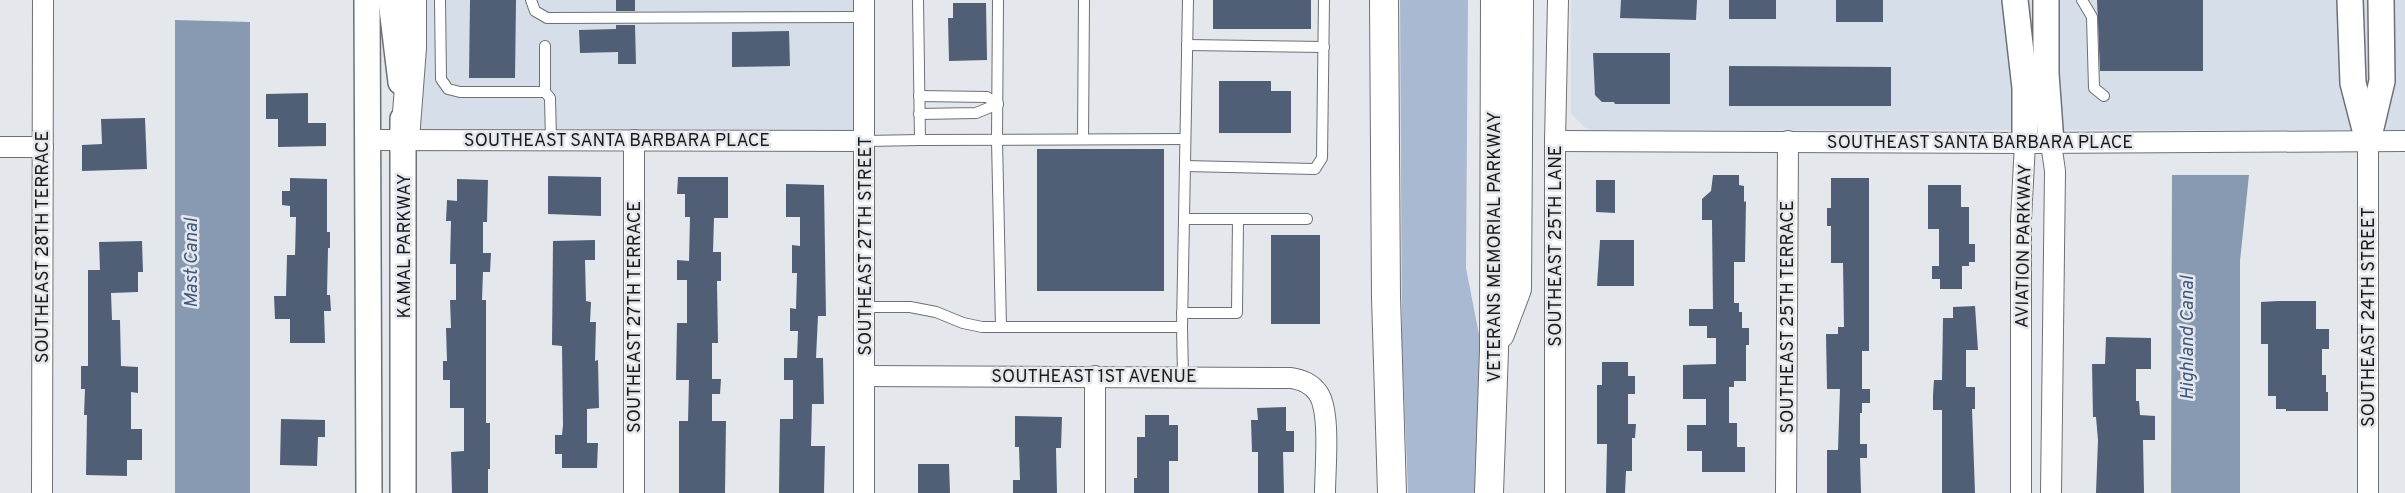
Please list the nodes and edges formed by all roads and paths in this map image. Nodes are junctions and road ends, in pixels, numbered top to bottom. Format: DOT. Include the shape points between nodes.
graph roads {
  1 [pos="43,0"];
  2 [pos="367,0"];
  3 [pos="391,0"];
  4 [pos="412,0"];
  5 [pos="440,0"];
  6 [pos="531,0"];
  7 [pos="918,0"];
  8 [pos="998,0"];
  9 [pos="1084,0"];
  10 [pos="1188,0"];
  11 [pos="1324,0"];
  12 [pos="1367,0"];
  13 [pos="1384,0"];
  14 [pos="1477,0"];
  15 [pos="1495,0"];
  16 [pos="1519,0"];
  17 [pos="1558,0"];
  18 [pos="2015,0"];
  19 [pos="2036,0"];
  20 [pos="2082,0"];
  21 [pos="2350,0"];
  22 [pos="2381,0"];
  23 [pos="864,8"];
  24 [pos="2046,12"];
  25 [pos="1187,45"];
  26 [pos="545,46"];
  27 [pos="1324,47"];
  28 [pos="545,92"];
  29 [pos="919,96"];
  30 [pos="2104,96"];
  31 [pos="998,104"];
  32 [pos="919,114"];
  33 [pos="1185,139"];
  34 [pos="369,140"];
  35 [pos="405,140"];
  36 [pos="551,140"];
  37 [pos="634,140"];
  38 [pos="920,140"];
  39 [pos="997,140"];
  40 [pos="1084,140"];
  41 [pos="865,141"];
  42 [pos="1788,141"];
  43 [pos="2368,141"];
  44 [pos="2405,141"];
  45 [pos="1555,142"];
  46 [pos="2025,143"];
  47 [pos="2051,143"];
  48 [pos="0,147"];
  49 [pos="43,147"];
  50 [pos="1185,166"];
  51 [pos="1184,219"];
  52 [pos="1307,219"];
  53 [pos="1238,220"];
  54 [pos="864,307"];
  55 [pos="1182,313"];
  56 [pos="1001,327"];
  57 [pos="1182,327"];
  58 [pos="1494,350"];
  59 [pos="864,376"];
  60 [pos="1095,376"];
  61 [pos="1183,377"];
  62 [pos="1389,385"];
  63 [pos="42,493"];
  64 [pos="369,493"];
  65 [pos="403,493"];
  66 [pos="634,493"];
  67 [pos="864,493"];
  68 [pos="1095,493"];
  69 [pos="1325,493"];
  70 [pos="1392,493"];
  71 [pos="1489,493"];
  72 [pos="1555,493"];
  73 [pos="1786,493"];
  74 [pos="2021,493"];
  75 [pos="2051,493"];
  76 [pos="2368,493"];
  1 -- 49 [label="street, SOUTHEAST 28TH TERRACE"];
  2 -- 34 [label="street, KAMAL PARKWAY"];
  3 -- 35 [label="street, KAMAL PARKWAY"];
  4 -- 35 [label="main road"];
  5 -- 28 [label="lane" via="441,79 448,89 460,92"];
  6 -- 23 [label="lane" via="535,11 547,18"];
  7 -- 29 [label="lane"];
  8 -- 31 [label="lane"];
  9 -- 40 [label="lane"];
  10 -- 25 [label="lane"];
  11 -- 27 [label="lane"];
  12 -- 62 [label="main road" via="1369,246"];
  13 -- 62 [label="main road"];
  14 -- 58 [label="main road" via="1476,271"];
  15 -- 58 [label="main road, VETERANS MEMORIAL PARKWAY"];
  16 -- 58 [label="main road" via="1518,289"];
  17 -- 45 [label="street, SOUTHEAST 25TH LANE"];
  18 -- 46 [label="street, AVIATION PARKWAY" via="2026,88"];
  19 -- 24 [label="lane"];
  20 -- 30 [label="lane" via="2092,17 2094,88"];
  21 -- 43 [label="street, SOUTHEAST 24TH STREET" via="2353,83"];
  22 -- 43 [label="street, SOUTHEAST 24TH STREET" via="2382,81"];
  23 -- 41 [label="street, SOUTHEAST 27TH STREET"];
  24 -- 47 [label="street, AVIATION PARKWAY"];
  25 -- 27 [label="lane"];
  25 -- 33 [label="lane"];
  26 -- 28 [label="lane"];
  27 -- 50 [label="lane" via="1322,158 1315,169"];
  28 -- 36 [label="lane" via="550,98"];
  29 -- 31 [label="lane" via="988,96"];
  29 -- 32 [label="lane"];
  31 -- 32 [label="lane" via="976,113"];
  31 -- 39 [label="lane"];
  32 -- 38 [label="lane"];
  33 -- 40 [label="lane"];
  33 -- 50 [label="lane"];
  34 -- 35 [label="street, SOUTHEAST SANTA BARBARA PLACE"];
  34 -- 64 [label="street, KAMAL PARKWAY"];
  35 -- 36 [label="street, SOUTHEAST SANTA BARBARA PLACE"];
  35 -- 65 [label="street, KAMAL PARKWAY"];
  36 -- 37 [label="street, SOUTHEAST SANTA BARBARA PLACE"];
  37 -- 41 [label="street, SOUTHEAST SANTA BARBARA PLACE"];
  37 -- 66 [label="street, SOUTHEAST 27TH TERRACE"];
  38 -- 39 [label="lane"];
  38 -- 41 [label="lane"];
  39 -- 40 [label="lane"];
  39 -- 56 [label="lane"];
  41 -- 54 [label="street, SOUTHEAST 27TH STREET"];
  42 -- 45 [label="street, SOUTHEAST SANTA BARBARA PLACE"];
  42 -- 46 [label="street, SOUTHEAST SANTA BARBARA PLACE"];
  42 -- 73 [label="street, SOUTHEAST 25TH TERRACE"];
  43 -- 44 [label="street, SOUTHEAST SANTA BARBARA PLACE"];
  43 -- 47 [label="street, SOUTHEAST SANTA BARBARA PLACE"];
  43 -- 76 [label="street, SOUTHEAST 24TH STREET"];
  45 -- 72 [label="street, SOUTHEAST 25TH LANE"];
  46 -- 47 [label="street, SOUTHEAST SANTA BARBARA PLACE"];
  46 -- 74 [label="street, AVIATION PARKWAY" via="2021,220"];
  47 -- 75 [label="street, AVIATION PARKWAY" via="2055,176"];
  48 -- 49 [label="street"];
  49 -- 63 [label="street, SOUTHEAST 28TH TERRACE"];
  50 -- 51 [label="lane"];
  51 -- 53 [label="lane"];
  51 -- 55 [label="lane"];
  52 -- 53 [label="lane"];
  53 -- 55 [label="lane" via="1237,313"];
  54 -- 56 [label="lane" via="910,307 936,312 963,323"];
  54 -- 59 [label="street, SOUTHEAST 27TH STREET"];
  55 -- 57 [label="lane"];
  56 -- 57 [label="lane"];
  57 -- 61 [label="lane"];
  58 -- 71 [label="main road, VETERANS MEMORIAL PARKWAY"];
  59 -- 60 [label="street, SOUTHEAST 1ST AVENUE"];
  59 -- 67 [label="street, SOUTHEAST 27TH STREET"];
  60 -- 61 [label="street, SOUTHEAST 1ST AVENUE"];
  60 -- 68 [label="street"];
  61 -- 69 [label="street, SOUTHEAST 1ST AVENUE" via="1291,378 1311,385 1324,406"];
  62 -- 70 [label="main road"];
}
